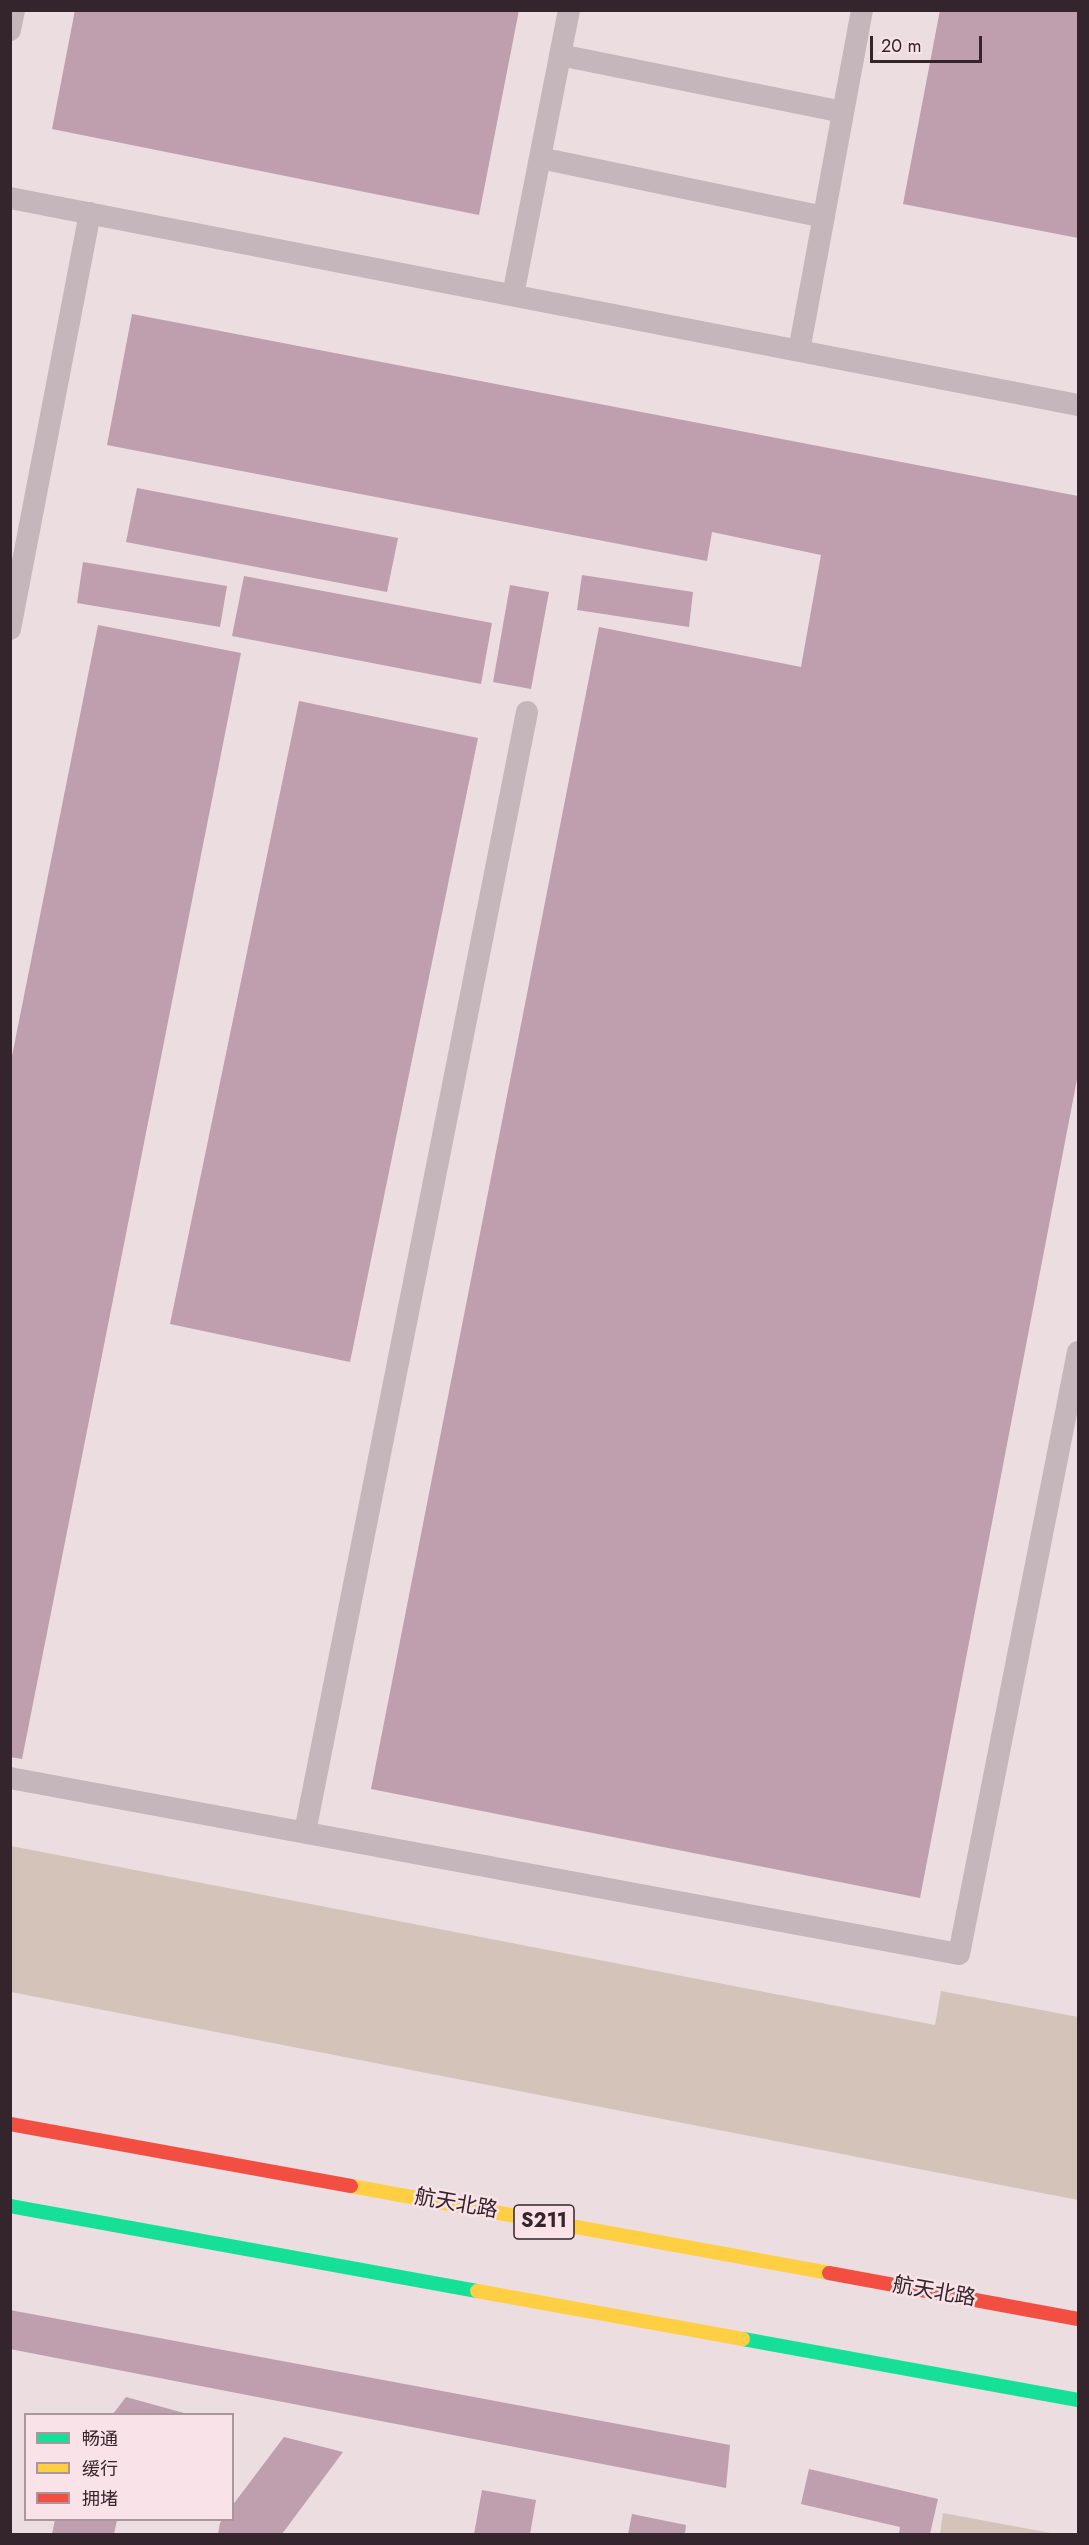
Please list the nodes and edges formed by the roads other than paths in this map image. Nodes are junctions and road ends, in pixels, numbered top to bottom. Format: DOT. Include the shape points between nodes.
graph roads {
  1 [pos="14,10"];
  2 [pos="568,10"];
  3 [pos="862,10"];
  4 [pos="10,30"];
  5 [pos="560,55"];
  6 [pos="843,112"];
  7 [pos="540,158"];
  8 [pos="10,198"];
  9 [pos="90,213"];
  10 [pos="824,217"];
  11 [pos="513,295"];
  12 [pos="799,351"];
  13 [pos="1078,405"];
  14 [pos="16,568"];
  15 [pos="10,629"];
  16 [pos="527,712"];
  17 [pos="1078,1352"];
  18 [pos="10,1778"];
  19 [pos="305,1832"];
  20 [pos="10,2124"];
  21 [pos="10,2206"];
  22 [pos="1078,2319"];
  23 [pos="1078,2400"];
  1 -- 4 [label="lane"];
  2 -- 5 [label="lane"];
  3 -- 6 [label="lane"];
  5 -- 6 [label="lane"];
  5 -- 7 [label="lane"];
  6 -- 10 [label="lane"];
  7 -- 10 [label="lane"];
  7 -- 11 [label="lane"];
  8 -- 9 [label="lane"];
  9 -- 11 [label="lane"];
  9 -- 14 [label="lane"];
  10 -- 12 [label="lane"];
  11 -- 12 [label="lane"];
  12 -- 13 [label="lane"];
  14 -- 15 [label="lane"];
  16 -- 19 [label="lane"];
  17 -- 19 [label="lane" via="959,1954"];
  18 -- 19 [label="lane"];
  20 -- 22 [label="main road, 航天北路 / S211"];
  21 -- 23 [label="main road"];
}
